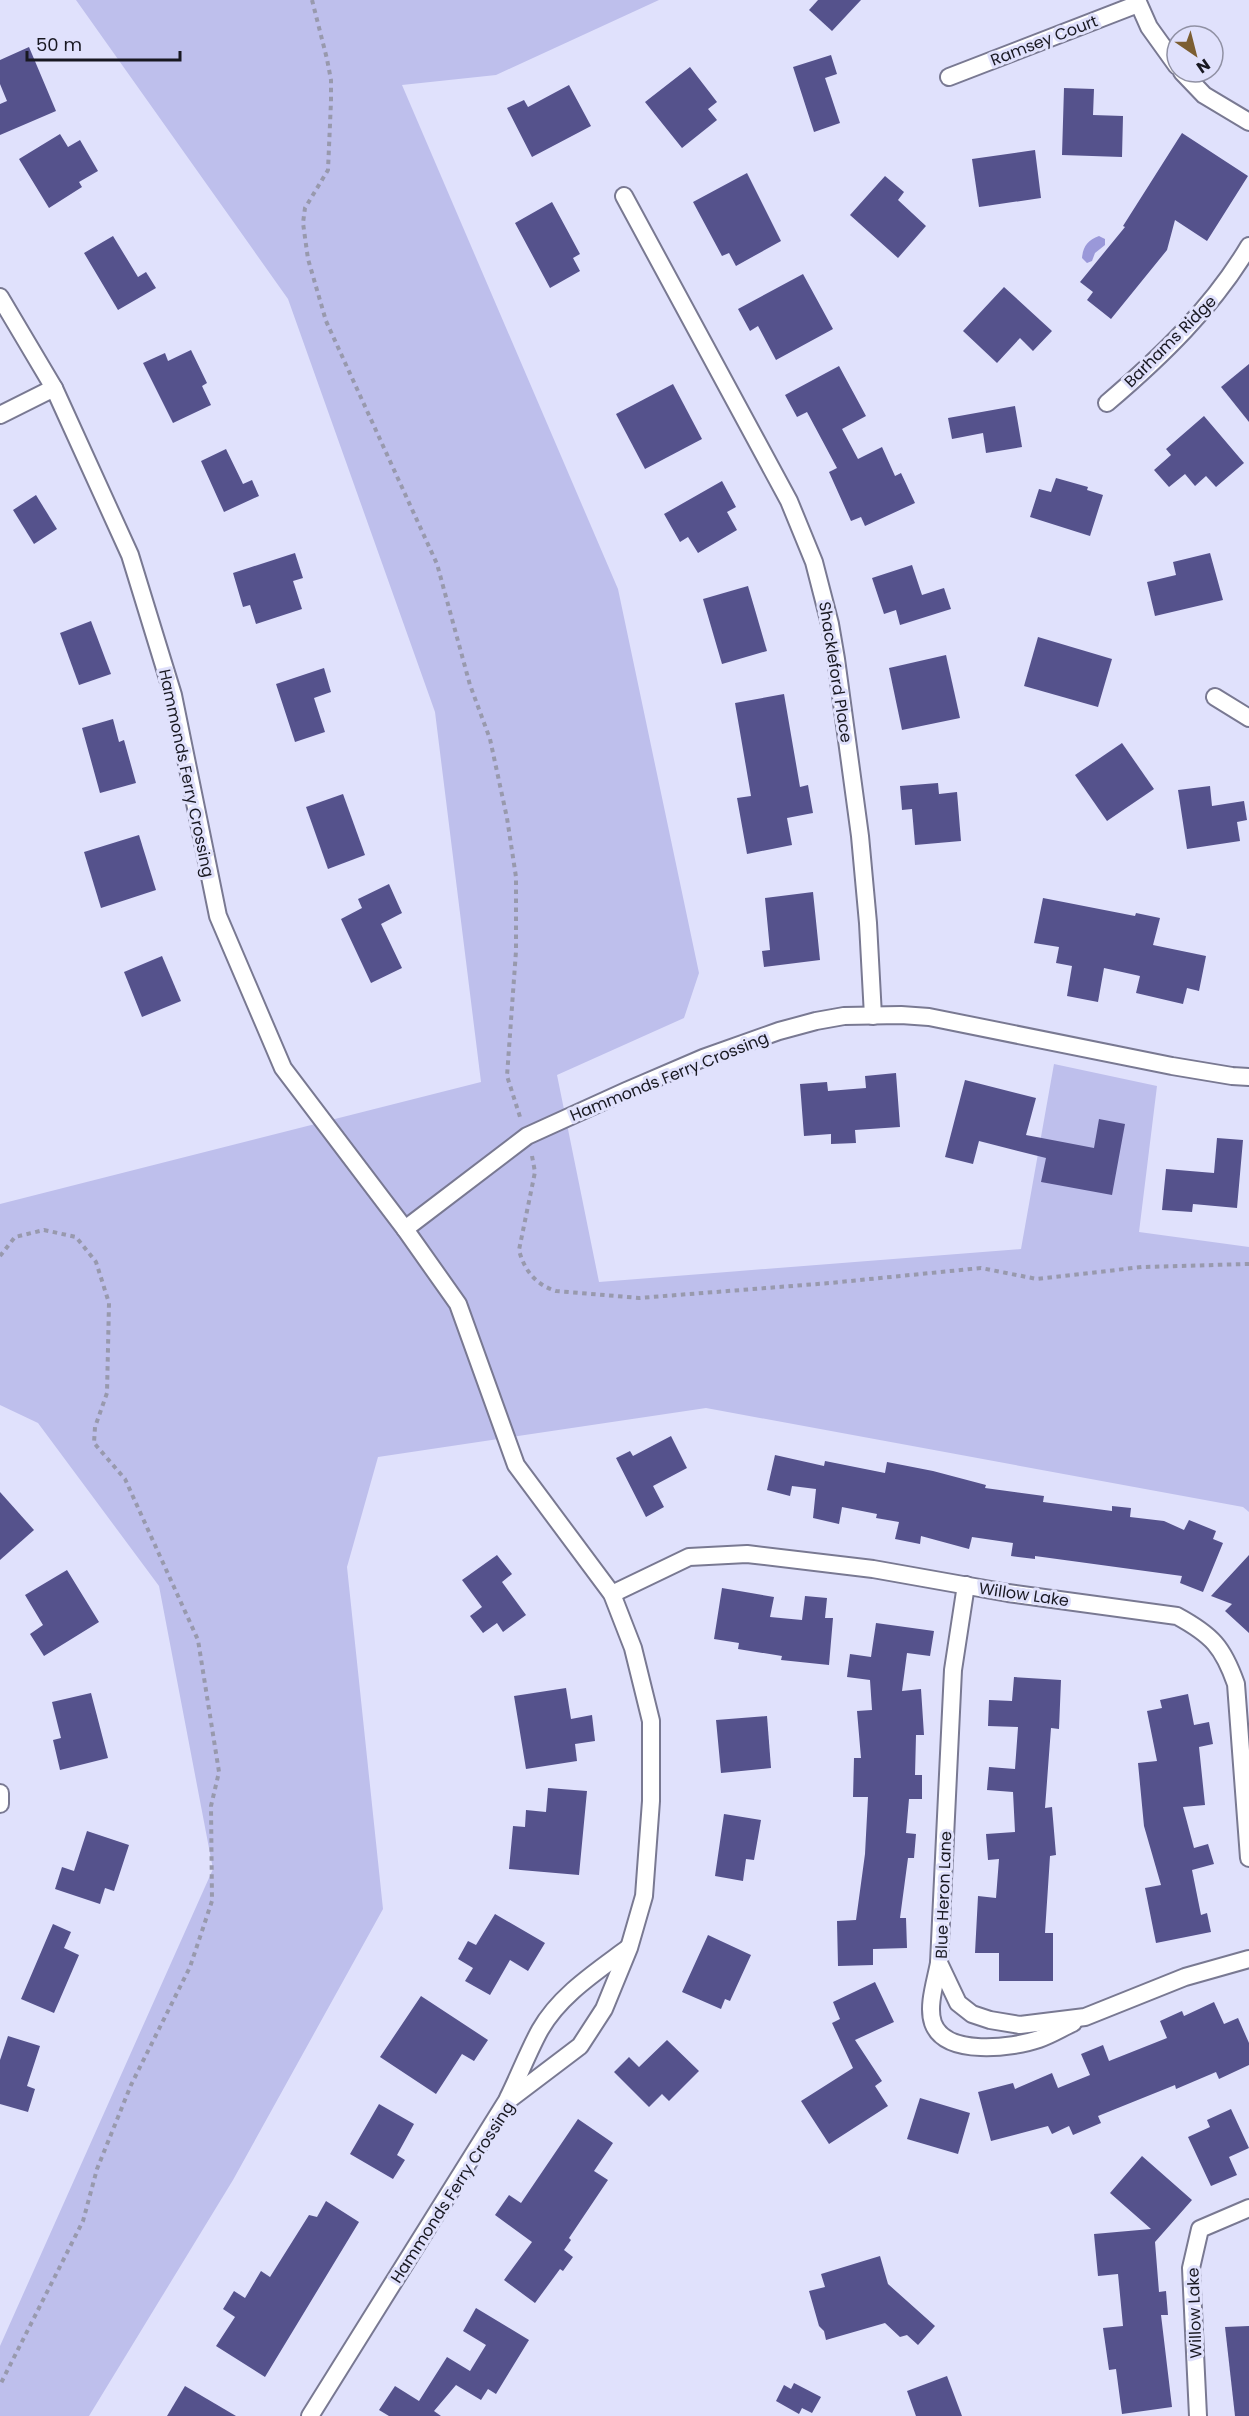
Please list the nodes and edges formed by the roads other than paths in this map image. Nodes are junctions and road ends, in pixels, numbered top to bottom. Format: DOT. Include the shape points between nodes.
graph roads {
  1 [pos="1138,2"];
  2 [pos="1165,50"];
  3 [pos="949,77"];
  4 [pos="1194,84"];
  5 [pos="1249,122"];
  6 [pos="624,196"];
  7 [pos="1249,246"];
  8 [pos="0,297"];
  9 [pos="54,388"];
  10 [pos="1107,402"];
  11 [pos="0,415"];
  12 [pos="1215,697"];
  13 [pos="1249,718"];
  14 [pos="873,1016"];
  15 [pos="1249,1077"];
  16 [pos="405,1229"];
  17 [pos="966,1585"];
  18 [pos="612,1594"];
  19 [pos="0,1792"];
  20 [pos="0,1804"];
  21 [pos="1249,1858"];
  22 [pos="629,1948"];
  23 [pos="1249,1959"];
  24 [pos="939,1963"];
  25 [pos="1085,2017"];
  26 [pos="506,2102"];
  27 [pos="1249,2208"];
  28 [pos="310,2416"];
  29 [pos="1198,2416"];
  1 -- 2 [label="street"];
  1 -- 3 [label="street, Ramsey Court"];
  4 -- 5 [label="street"];
  6 -- 14 [label="street, Shackleford Place" via="789,501 814,562 834,647 856,813"];
  7 -- 10 [label="street, Barhams Ridge" via="1199,316"];
  8 -- 9 [label="street, Hammonds Ferry Crossing"];
  9 -- 11 [label="street"];
  9 -- 16 [label="street, Hammonds Ferry Crossing" via="130,555 173,695 218,916 284,1068"];
  12 -- 13 [label="street"];
  14 -- 15 [label="street, Hammonds Ferry Crossing" via="929,1017 1172,1066"];
  14 -- 16 [label="street, Hammonds Ferry Crossing" via="825,1019 779,1031 703,1058 527,1136"];
  16 -- 18 [label="street, Hammonds Ferry Crossing" via="458,1304 516,1465"];
  17 -- 18 [label="street, Willow Lake" via="747,1554 689,1557"];
  17 -- 21 [label="street, Willow Lake" via="1177,1616 1201,1629 1227,1657 1236,1684"];
  17 -- 24 [label="street, Blue Heron Lane" via="953,1670"];
  18 -- 22 [label="street, Hammonds Ferry Crossing" via="633,1648 651,1721 651,1801 644,1896"];
  19 -- 20 [label="street"];
  22 -- 26 [label="street" via="579,1985 554,2012 540,2031"];
  22 -- 26 [label="street, Hammonds Ferry Crossing" via="604,2009 580,2046"];
  23 -- 25 [label="street, Blue Heron Lane" via="1185,1977"];
  24 -- 25 [label="street, Blue Heron Lane" via="958,2003 972,2014 1020,2025"];
  24 -- 25 [label="street" via="933,2023 953,2043 1004,2047 1039,2039"];
  26 -- 28 [label="street, Hammonds Ferry Crossing"];
  27 -- 29 [label="street, Willow Lake" via="1200,2229 1191,2268"];
}
